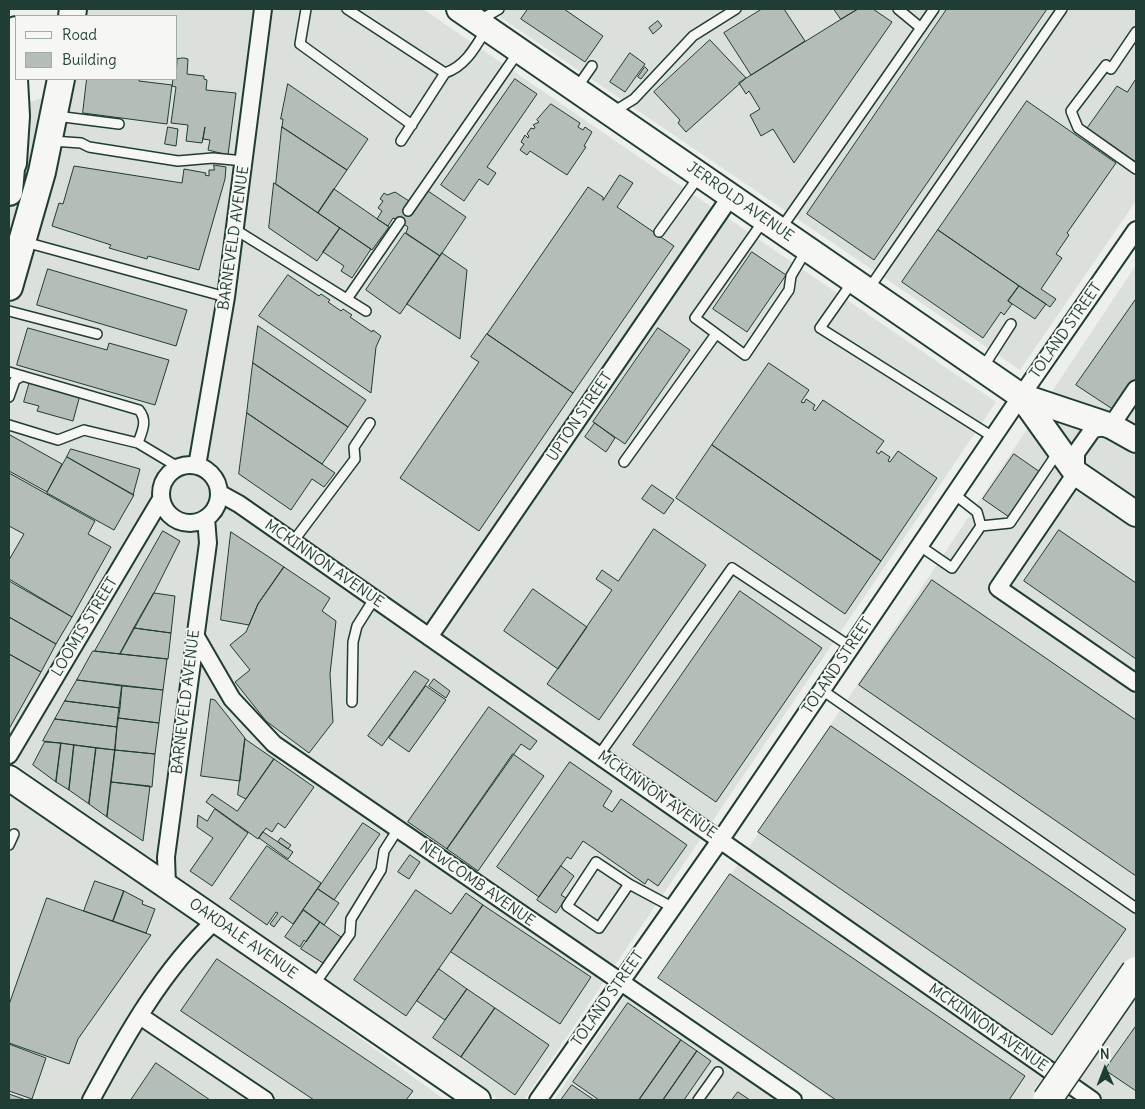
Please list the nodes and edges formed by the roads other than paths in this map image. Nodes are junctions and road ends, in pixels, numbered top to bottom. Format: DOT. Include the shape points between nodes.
graph roads {
  1 [pos="263,9"];
  2 [pos="306,9"];
  3 [pos="347,9"];
  4 [pos="736,9"];
  5 [pos="898,9"];
  6 [pos="934,9"];
  7 [pos="1062,9"];
  8 [pos="481,17"];
  9 [pos="921,28"];
  10 [pos="1136,32"];
  11 [pos="15,33"];
  12 [pos="519,50"];
  13 [pos="592,66"];
  14 [pos="445,73"];
  15 [pos="61,80"];
  16 [pos="575,89"];
  17 [pos="9,105"];
  18 [pos="611,114"];
  19 [pos="119,124"];
  20 [pos="412,126"];
  21 [pos="51,128"];
  22 [pos="401,141"];
  23 [pos="244,161"];
  24 [pos="13,163"];
  25 [pos="1136,169"];
  26 [pos="700,174"];
  27 [pos="9,192"];
  28 [pos="731,196"];
  29 [pos="408,211"];
  30 [pos="400,222"];
  31 [pos="772,225"];
  32 [pos="236,230"];
  33 [pos="1136,230"];
  34 [pos="659,232"];
  35 [pos="22,242"];
  36 [pos="808,249"];
  37 [pos="861,285"];
  38 [pos="9,287"];
  39 [pos="226,297"];
  40 [pos="347,299"];
  41 [pos="9,311"];
  42 [pos="366,311"];
  43 [pos="1011,324"];
  44 [pos="97,334"];
  45 [pos="716,334"];
  46 [pos="982,369"];
  47 [pos="9,372"];
  48 [pos="22,376"];
  49 [pos="1136,389"];
  50 [pos="1021,396"];
  51 [pos="9,398"];
  52 [pos="370,423"];
  53 [pos="9,425"];
  54 [pos="1111,426"];
  55 [pos="993,436"];
  56 [pos="1136,440"];
  57 [pos="138,443"];
  58 [pos="1061,448"];
  59 [pos="624,462"];
  60 [pos="197,466"];
  61 [pos="178,467"];
  62 [pos="1076,472"];
  63 [pos="219,494"];
  64 [pos="954,494"];
  65 [pos="161,499"];
  66 [pos="1136,514"];
  67 [pos="206,518"];
  68 [pos="981,526"];
  69 [pos="292,542"];
  70 [pos="920,546"];
  71 [pos="374,599"];
  72 [pos="195,634"];
  73 [pos="429,637"];
  74 [pos="850,647"];
  75 [pos="1136,683"];
  76 [pos="822,690"];
  77 [pos="352,702"];
  78 [pos="9,755"];
  79 [pos="599,755"];
  80 [pos="9,778"];
  81 [pos="398,829"];
  82 [pos="14,834"];
  83 [pos="721,840"];
  84 [pos="9,845"];
  85 [pos="629,884"];
  86 [pos="167,886"];
  87 [pos="672,907"];
  88 [pos="1136,908"];
  89 [pos="216,920"];
  90 [pos="1136,972"];
  91 [pos="619,982"];
  92 [pos="1136,984"];
  93 [pos="313,987"];
  94 [pos="140,1016"];
  95 [pos="718,1072"];
  96 [pos="1052,1095"];
  97 [pos="91,1100"];
  98 [pos="265,1100"];
  99 [pos="478,1100"];
  100 [pos="538,1100"];
  101 [pos="698,1100"];
  102 [pos="793,1100"];
  103 [pos="1092,1100"];
  1 -- 23 [label="street, BARNEVELD AVENUE"];
  2 -- 20 [label="lane" via="300,44"];
  3 -- 14 [label="lane"];
  4 -- 18 [label="lane" via="693,36 634,99"];
  5 -- 9 [label="lane"];
  6 -- 9 [label="lane"];
  7 -- 37 [label="lane"];
  8 -- 12 [label="street, JERROLD AVENUE"];
  8 -- 14 [label="lane" via="471,54 454,70"];
  9 -- 31 [label="lane"];
  10 -- 25 [label="lane" via="1111,69 1106,65 1071,111 1078,128"];
  11 -- 24 [label="main road" via="12,43 16,116"];
  12 -- 16 [label="street, JERROLD AVENUE"];
  12 -- 29 [label="lane"];
  13 -- 16 [label="lane"];
  14 -- 20 [label="lane"];
  15 -- 21 [label="main road"];
  16 -- 18 [label="street, JERROLD AVENUE"];
  17 -- 24 [label="main road"];
  18 -- 26 [label="street, JERROLD AVENUE"];
  19 -- 21 [label="lane"];
  20 -- 22 [label="lane"];
  21 -- 23 [label="lane" via="89,147 178,161 213,158"];
  21 -- 35 [label="main road"];
  23 -- 32 [label="street, BARNEVELD AVENUE"];
  24 -- 27 [label="main road"];
  26 -- 28 [label="street, JERROLD AVENUE"];
  26 -- 34 [label="lane"];
  28 -- 31 [label="street, JERROLD AVENUE"];
  28 -- 73 [label="street, UPTON STREET"];
  30 -- 40 [label="lane"];
  31 -- 36 [label="street, JERROLD AVENUE"];
  31 -- 45 [label="lane" via="695,318"];
  32 -- 39 [label="street, BARNEVELD AVENUE"];
  32 -- 40 [label="lane"];
  33 -- 50 [label="street, TOLAND STREET"];
  35 -- 38 [label="main road"];
  35 -- 39 [label="lane"];
  36 -- 37 [label="street, JERROLD AVENUE"];
  36 -- 45 [label="lane" via="791,276 789,290 745,355"];
  37 -- 46 [label="street, JERROLD AVENUE"];
  37 -- 55 [label="lane" via="820,328"];
  39 -- 60 [label="street, BARNEVELD AVENUE"];
  40 -- 42 [label="lane"];
  41 -- 44 [label="lane"];
  43 -- 46 [label="lane"];
  45 -- 59 [label="lane"];
  46 -- 50 [label="street, JERROLD AVENUE"];
  47 -- 48 [label="lane"];
  48 -- 51 [label="lane" via="15,380"];
  48 -- 57 [label="lane" via="139,410 145,424"];
  49 -- 54 [label="street"];
  50 -- 54 [label="street, JERROLD AVENUE"];
  50 -- 55 [label="street, TOLAND STREET"];
  50 -- 58 [label="street, JERROLD AVENUE"];
  52 -- 69 [label="lane" via="354,447 355,460"];
  53 -- 57 [label="lane" via="58,440 84,430"];
  54 -- 56 [label="street, JERROLD AVENUE"];
  54 -- 62 [label="street" via="1093,429 1076,453"];
  55 -- 64 [label="street, TOLAND STREET"];
  57 -- 61 [label="lane"];
  58 -- 62 [label="street, JERROLD AVENUE"];
  58 -- 68 [label="lane" via="1010,523"];
  60 -- 61 [label="street"];
  60 -- 63 [label="street" via="213,476"];
  61 -- 65 [label="street" via="164,480"];
  62 -- 66 [label="street, JERROLD AVENUE"];
  62 -- 75 [label="street" via="998,588"];
  63 -- 67 [label="street" via="217,503"];
  63 -- 69 [label="street, MCKINNON AVENUE" via="239,504"];
  64 -- 68 [label="lane" via="977,512"];
  64 -- 70 [label="street, TOLAND STREET"];
  65 -- 67 [label="street" via="164,508 178,520 197,522"];
  65 -- 78 [label="street, LOOMIS STREET"];
  67 -- 72 [label="street, BARNEVELD AVENUE" via="208,543"];
  68 -- 70 [label="lane" via="952,568"];
  69 -- 71 [label="street, MCKINNON AVENUE"];
  70 -- 74 [label="street, TOLAND STREET"];
  71 -- 73 [label="street, MCKINNON AVENUE"];
  71 -- 77 [label="lane" via="357,626 352,642"];
  72 -- 81 [label="street, NEWCOMB AVENUE" via="232,700 274,744"];
  72 -- 86 [label="street, BARNEVELD AVENUE" via="166,857"];
  73 -- 79 [label="street, MCKINNON AVENUE"];
  74 -- 76 [label="street, TOLAND STREET"];
  74 -- 79 [label="lane" via="732,568"];
  76 -- 83 [label="street, TOLAND STREET"];
  76 -- 88 [label="lane"];
  79 -- 83 [label="street, MCKINNON AVENUE"];
  80 -- 86 [label="street, OAKDALE AVENUE"];
  81 -- 91 [label="street, NEWCOMB AVENUE"];
  81 -- 93 [label="lane" via="384,851 381,870 351,919 350,934"];
  82 -- 84 [label="lane"];
  83 -- 87 [label="street, TOLAND STREET"];
  83 -- 96 [label="street, MCKINNON AVENUE"];
  85 -- 85 [label="lane" via="599,928 567,906 596,862"];
  85 -- 87 [label="lane"];
  86 -- 89 [label="street, OAKDALE AVENUE"];
  87 -- 91 [label="street, TOLAND STREET"];
  89 -- 93 [label="street, OAKDALE AVENUE"];
  89 -- 94 [label="street" via="196,939"];
  90 -- 96 [label="highway, bridge"];
  91 -- 100 [label="street, TOLAND STREET"];
  91 -- 102 [label="street, NEWCOMB AVENUE"];
  92 -- 96 [label="highway"];
  93 -- 99 [label="street, OAKDALE AVENUE"];
  94 -- 97 [label="street"];
  94 -- 98 [label="street"];
  95 -- 101 [label="lane"];
  96 -- 103 [label="street, MCKINNON AVENUE"];
}
